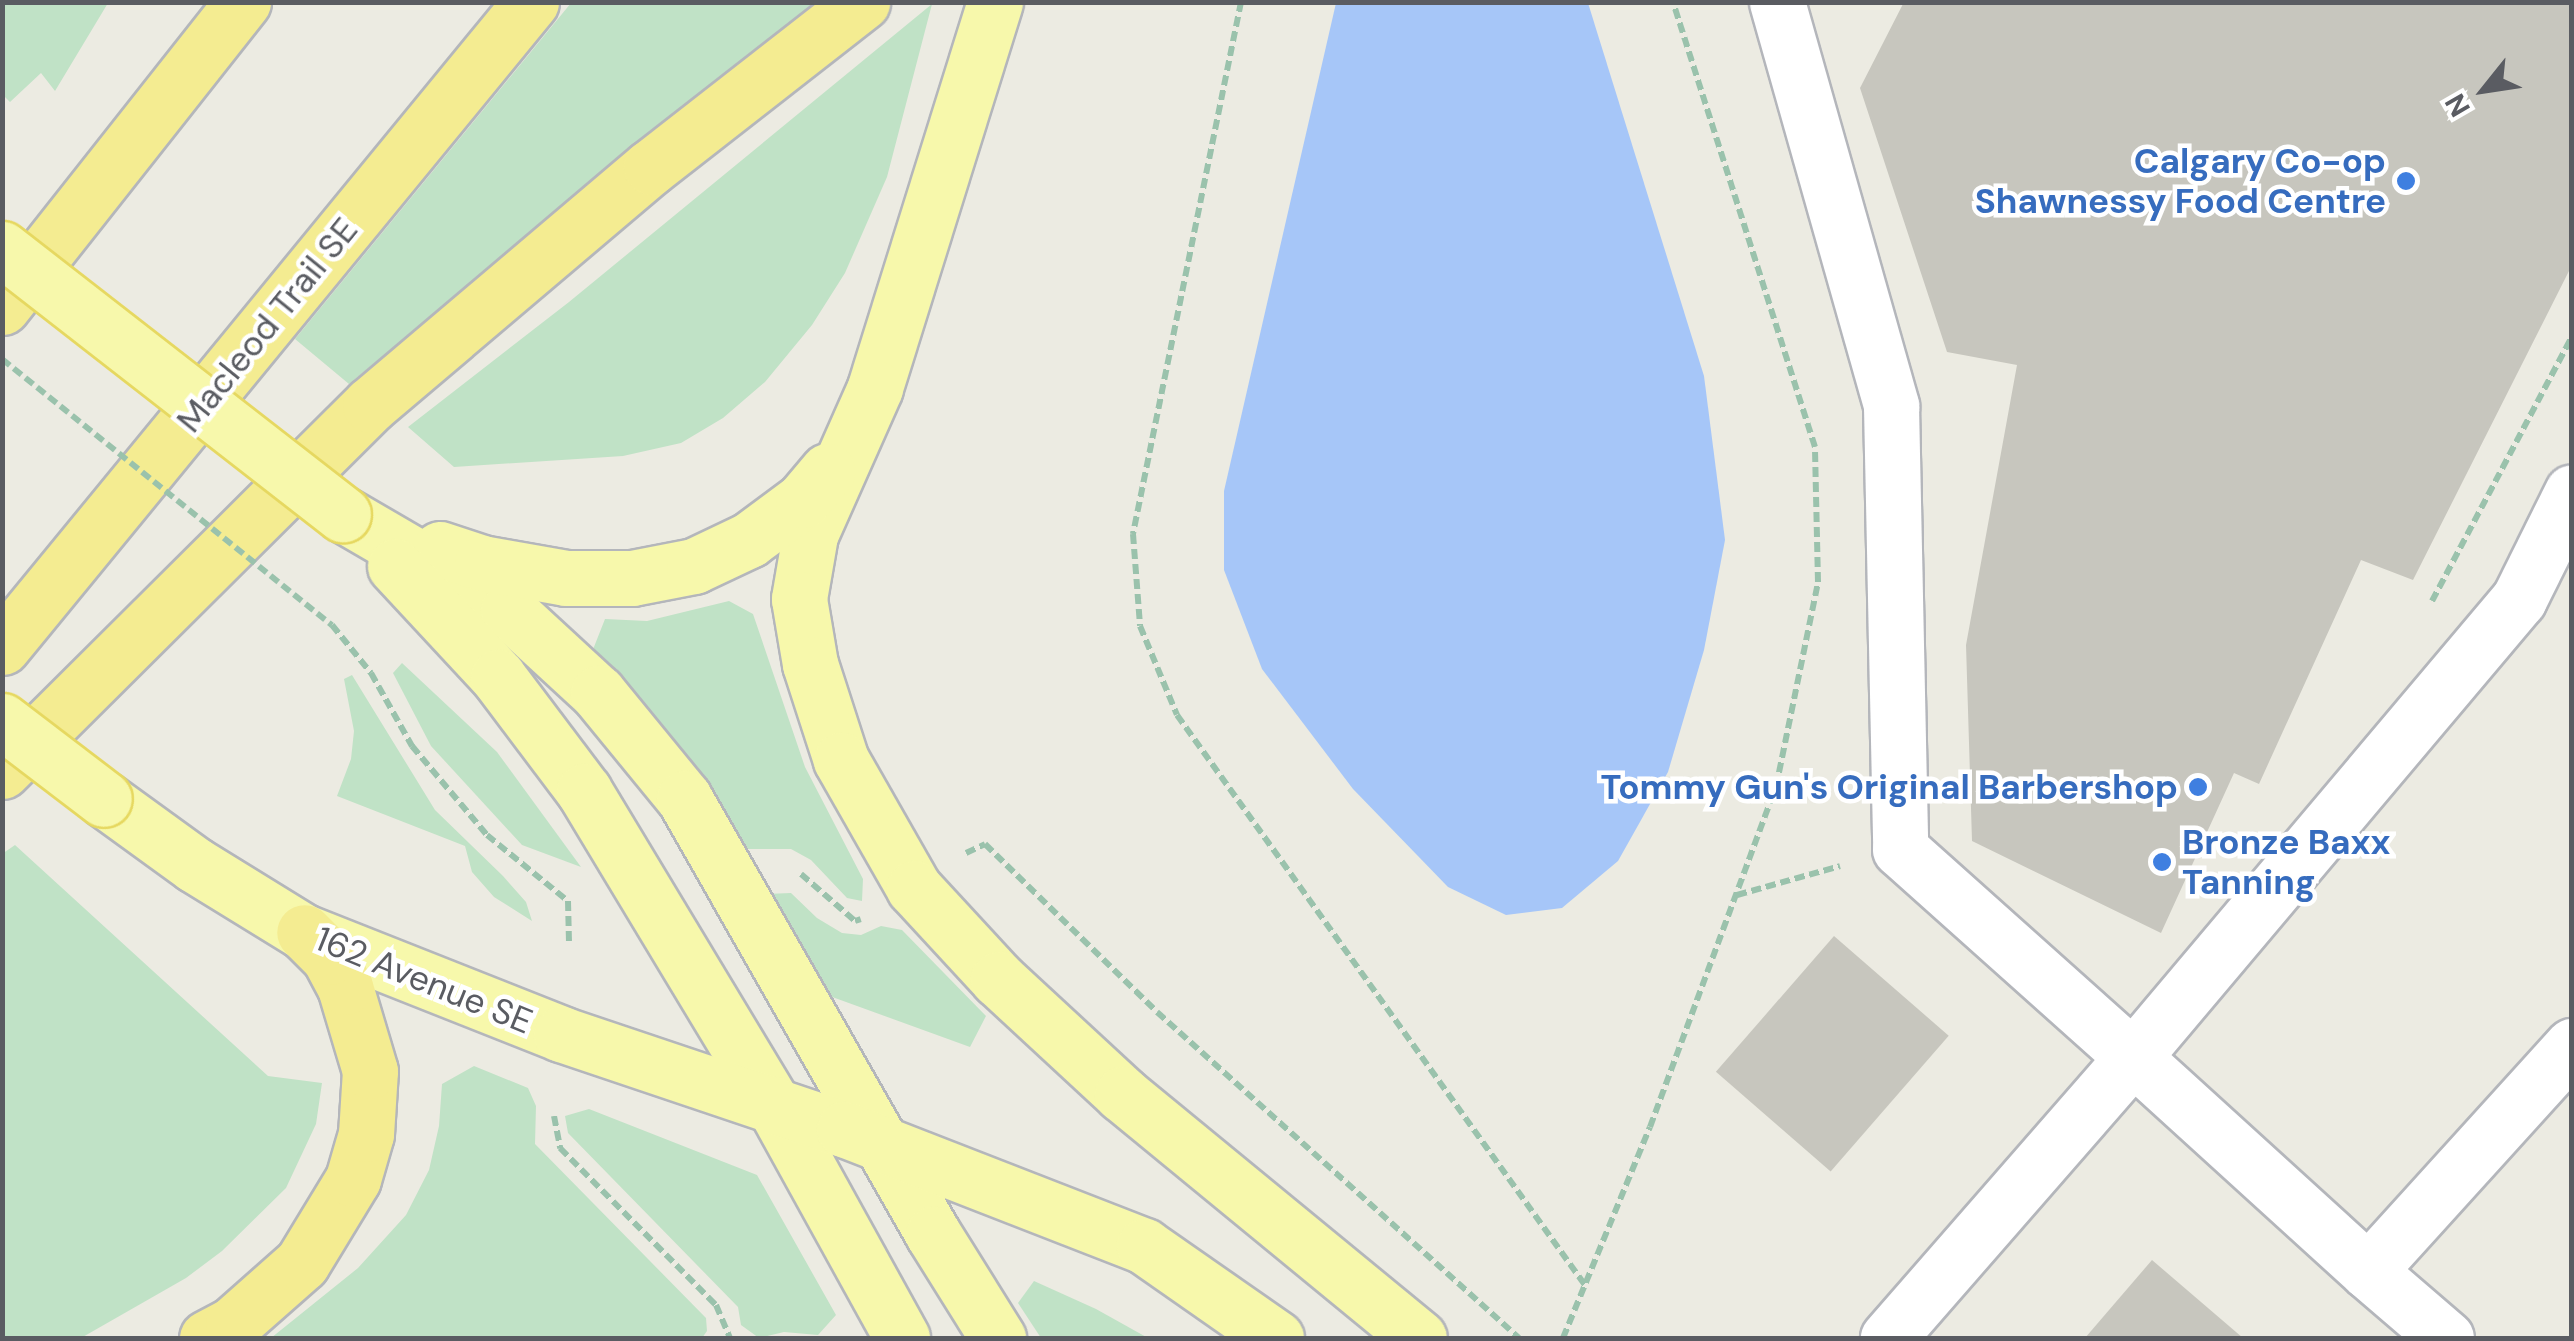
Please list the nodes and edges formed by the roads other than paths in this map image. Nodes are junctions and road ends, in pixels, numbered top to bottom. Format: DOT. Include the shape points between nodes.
graph roads {
  1 [pos="243,2"];
  2 [pos="531,2"];
  3 [pos="862,2"];
  4 [pos="1778,2"];
  5 [pos="991,16"];
  6 [pos="2,249"];
  7 [pos="2,307"];
  8 [pos="845,450"];
  9 [pos="2568,507"];
  10 [pos="343,514"];
  11 [pos="2,647"];
  12 [pos="2,721"];
  13 [pos="2,770"];
  14 [pos="304,932"];
  15 [pos="2572,1046"];
  16 [pos="2134,1057"];
  17 [pos="773,1104"];
  18 [pos="882,1144"];
  19 [pos="2368,1271"];
  20 [pos="207,1338"];
  21 [pos="902,1338"];
  22 [pos="998,1338"];
  23 [pos="1276,1338"];
  24 [pos="1419,1338"];
  25 [pos="1888,1338"];
  26 [pos="2446,1338"];
  1 -- 7 [label="highway"];
  2 -- 11 [label="highway, Macleod Trail SE"];
  3 -- 13 [label="highway" via="652,166 370,405"];
  4 -- 16 [label="lane" via="1892,406 1900,849"];
  5 -- 8 [label="main road" via="875,388"];
  6 -- 10 [label="main road, bridge"];
  8 -- 10 [label="main road" via="803,500 750,540 694,566 632,578 566,578 482,563"];
  8 -- 24 [label="main road" via="810,535 798,599 810,664 841,760 914,888 998,980 1122,1094"];
  9 -- 16 [label="lane" via="2520,599"];
  10 -- 17 [label="main road" via="444,615 546,739 648,893"];
  10 -- 18 [label="main road" via="508,610 598,693 684,798"];
  12 -- 14 [label="main road, 162 Avenue SE, bridge" via="194,865"];
  14 -- 17 [label="main road, 162 Avenue SE" via="561,1034"];
  14 -- 20 [label="highway" via="329,956 346,987 370,1071 366,1134 354,1179 302,1262 233,1324"];
  15 -- 19 [label="lane"];
  16 -- 19 [label="lane"];
  16 -- 25 [label="lane"];
  17 -- 18 [label="main road, 162 Avenue SE"];
  17 -- 21 [label="main road"];
  18 -- 22 [label="main road"];
  18 -- 23 [label="main road, 162 Avenue SE" via="1144,1246"];
  19 -- 26 [label="lane"];
}
